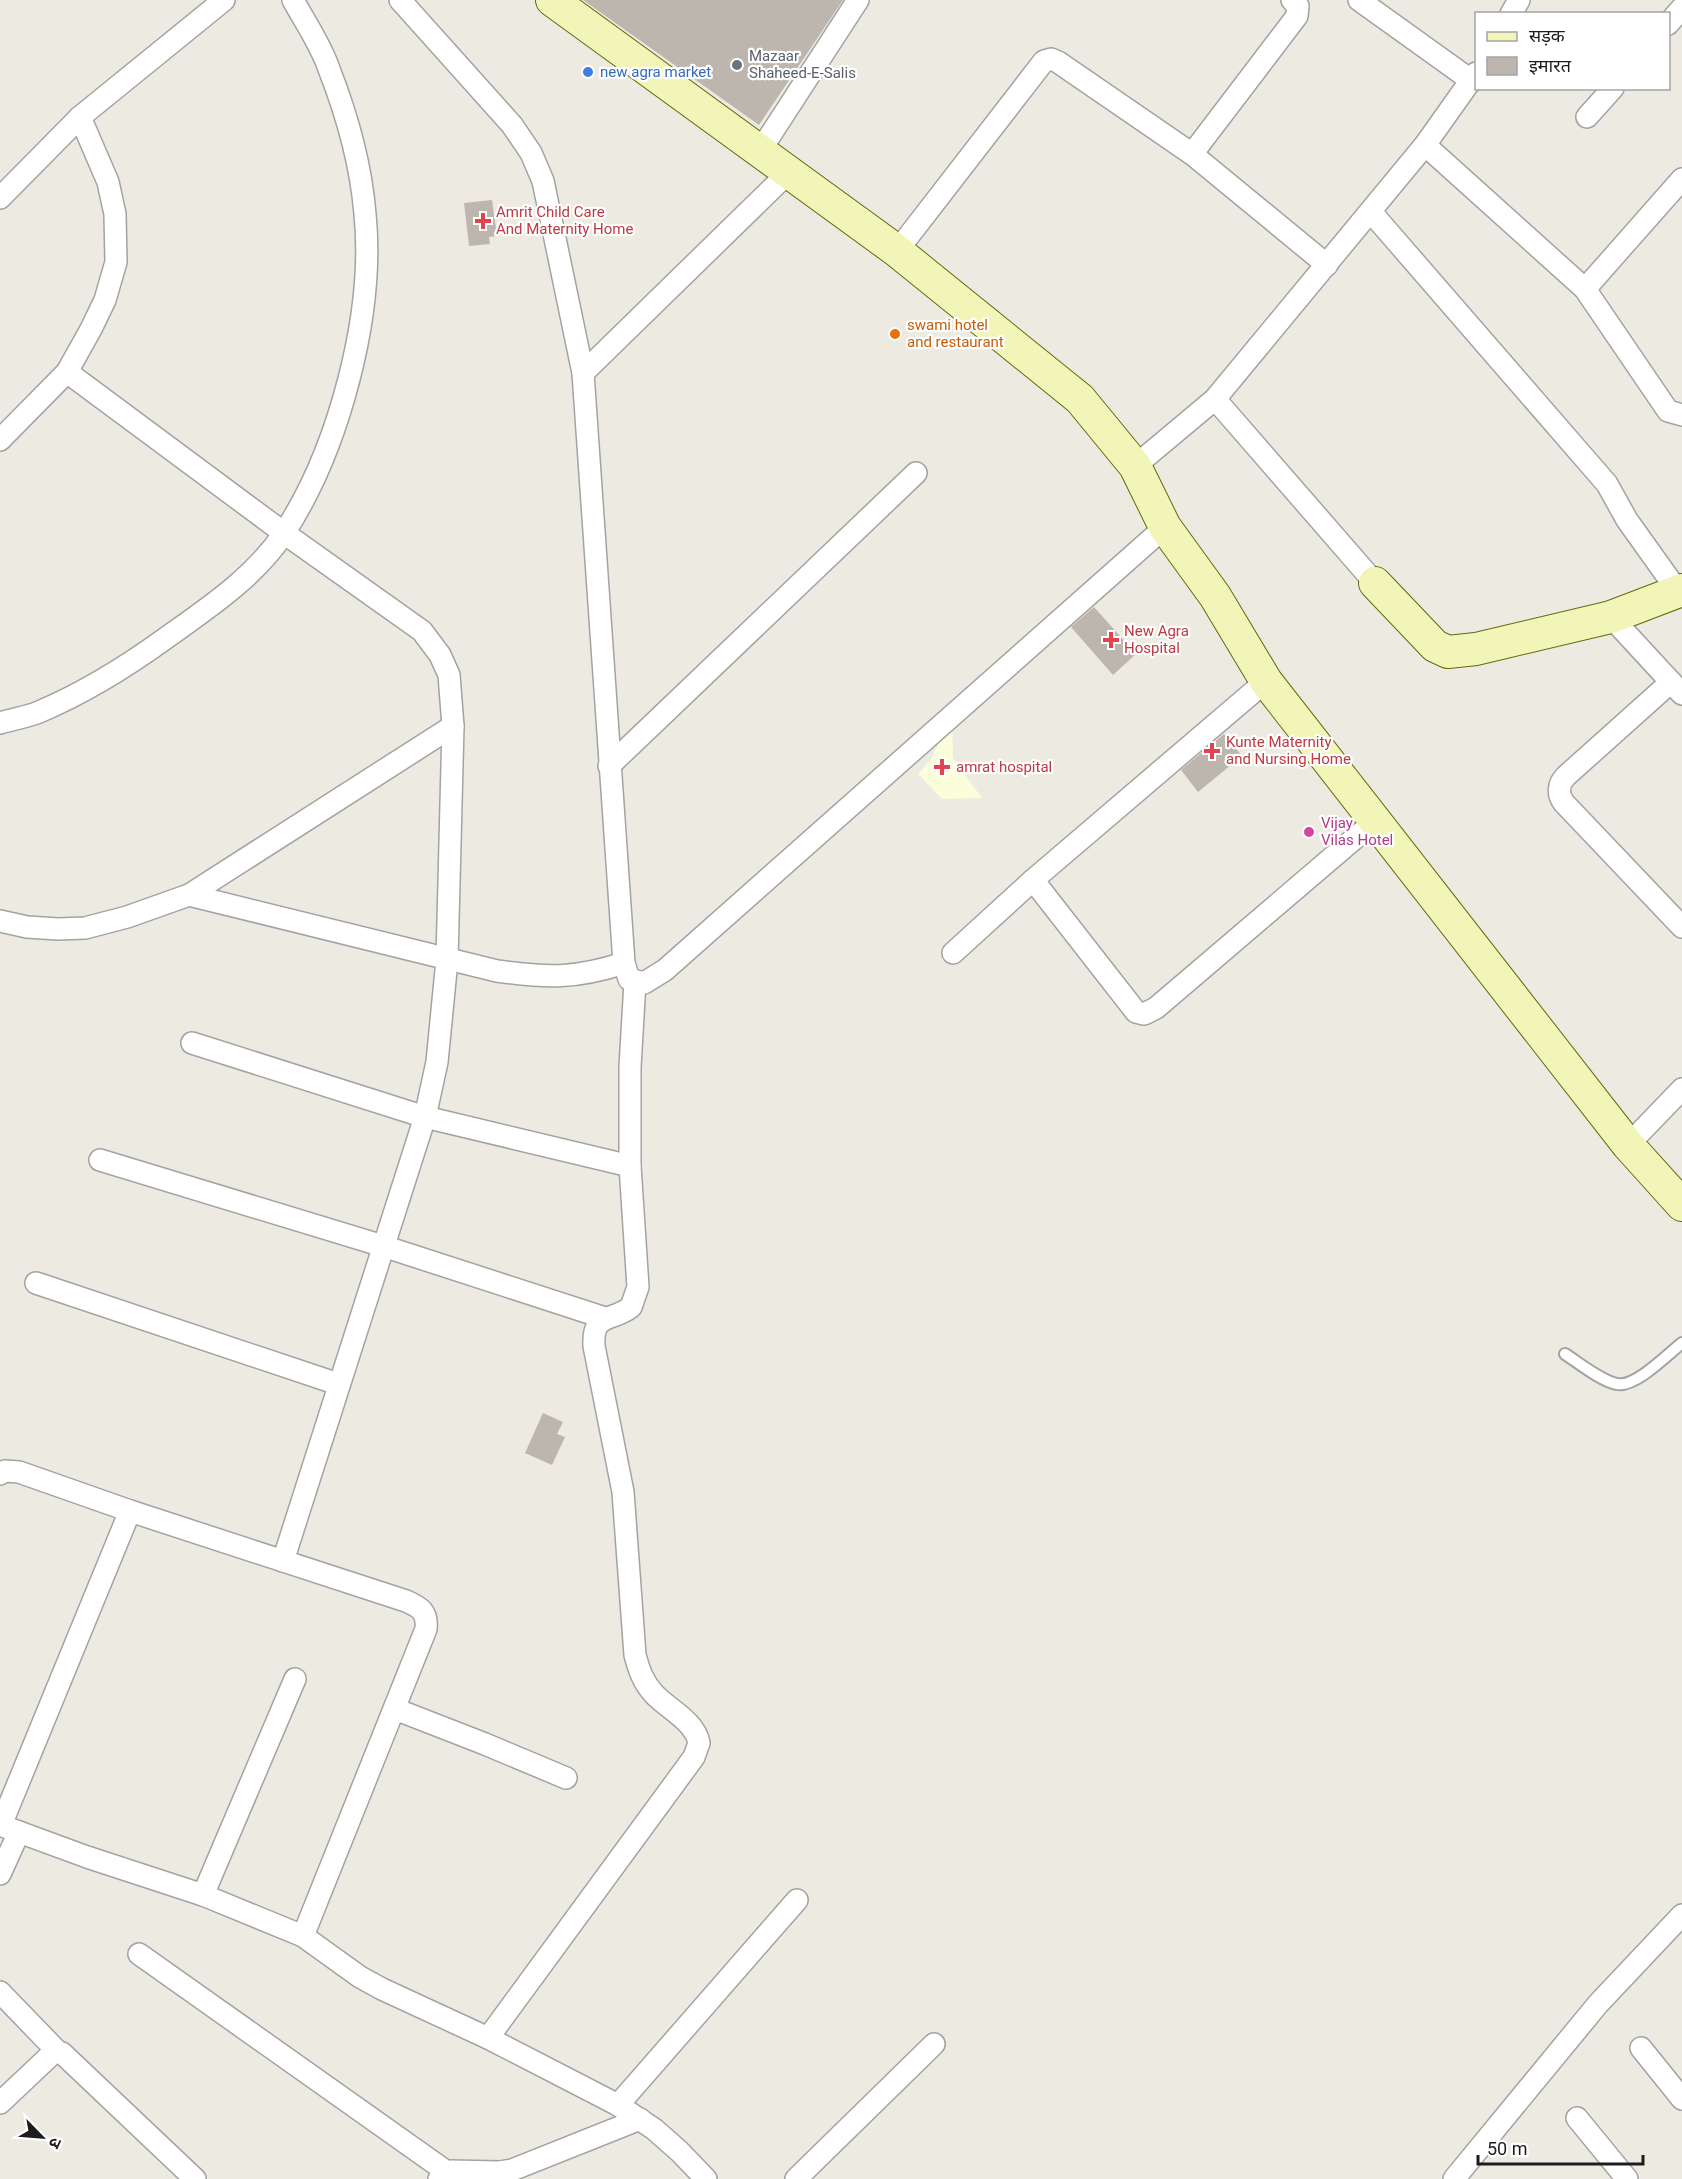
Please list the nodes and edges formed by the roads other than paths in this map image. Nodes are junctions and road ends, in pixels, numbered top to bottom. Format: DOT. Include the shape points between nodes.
graph roads {
  1 [pos="224,0"];
  2 [pos="293,0"];
  3 [pos="399,0"];
  4 [pos="552,0"];
  5 [pos="858,0"];
  6 [pos="1292,0"];
  7 [pos="1359,0"];
  8 [pos="1682,8"];
  9 [pos="1670,22"];
  10 [pos="1474,77"];
  11 [pos="1610,90"];
  12 [pos="80,117"];
  13 [pos="1587,117"];
  14 [pos="1425,146"];
  15 [pos="760,151"];
  16 [pos="1192,154"];
  17 [pos="789,172"];
  18 [pos="1682,178"];
  19 [pos="0,198"];
  20 [pos="1371,212"];
  21 [pos="897,251"];
  22 [pos="1327,265"];
  23 [pos="1585,289"];
  24 [pos="67,372"];
  25 [pos="583,373"];
  26 [pos="1215,399"];
  27 [pos="1682,415"];
  28 [pos="0,440"];
  29 [pos="1135,466"];
  30 [pos="916,473"];
  31 [pos="1165,526"];
  32 [pos="284,533"];
  33 [pos="1375,584"];
  34 [pos="1680,590"];
  35 [pos="1611,616"];
  36 [pos="1266,681"];
  37 [pos="1677,688"];
  38 [pos="0,723"];
  39 [pos="453,726"];
  40 [pos="609,766"];
  41 [pos="1375,821"];
  42 [pos="1034,880"];
  43 [pos="189,895"];
  44 [pos="0,921"];
  45 [pos="1682,927"];
  46 [pos="953,953"];
  47 [pos="447,960"];
  48 [pos="624,963"];
  49 [pos="635,982"];
  50 [pos="192,1043"];
  51 [pos="1682,1089"];
  52 [pos="425,1116"];
  53 [pos="1628,1144"];
  54 [pos="100,1160"];
  55 [pos="630,1166"];
  56 [pos="1682,1205"];
  57 [pos="383,1246"];
  58 [pos="36,1283"];
  59 [pos="605,1318"];
  60 [pos="1682,1343"];
  61 [pos="1565,1354"];
  62 [pos="338,1384"];
  63 [pos="0,1474"];
  64 [pos="130,1511"];
  65 [pos="282,1561"];
  66 [pos="295,1679"];
  67 [pos="395,1709"];
  68 [pos="566,1778"];
  69 [pos="6,1827"];
  70 [pos="0,1874"];
  71 [pos="203,1895"];
  72 [pos="797,1900"];
  73 [pos="1682,1915"];
  74 [pos="303,1936"];
  75 [pos="139,1954"];
  76 [pos="0,1992"];
  77 [pos="488,2038"];
  78 [pos="934,2044"];
  79 [pos="1641,2048"];
  80 [pos="57,2051"];
  81 [pos="1682,2099"];
  82 [pos="0,2103"];
  83 [pos="618,2105"];
  84 [pos="1577,2118"];
  85 [pos="640,2119"];
  86 [pos="443,2176"];
  87 [pos="488,2176"];
  88 [pos="195,2179"];
  89 [pos="706,2179"];
  90 [pos="796,2179"];
  91 [pos="1454,2179"];
  92 [pos="1627,2179"];
  1 -- 12 [label="street"];
  2 -- 32 [label="street" via="328,66 352,138 367,251 363,305 338,417 308,489"];
  3 -- 25 [label="street" via="512,125 531,153 543,181"];
  4 -- 15 [label="street"];
  5 -- 15 [label="street"];
  6 -- 16 [label="street" via="1298,6 1297,16"];
  7 -- 10 [label="street"];
  8 -- 9 [label="street"];
  10 -- 14 [label="street"];
  11 -- 13 [label="street"];
  12 -- 19 [label="street"];
  12 -- 24 [label="street" via="108,182 115,214 116,262 105,300"];
  14 -- 20 [label="street"];
  14 -- 23 [label="street"];
  15 -- 17 [label="street"];
  16 -- 21 [label="street" via="1058,62 1046,60"];
  16 -- 22 [label="street"];
  17 -- 21 [label="street"];
  17 -- 25 [label="street"];
  18 -- 23 [label="street"];
  20 -- 22 [label="street"];
  20 -- 34 [label="street" via="1607,484 1627,520"];
  21 -- 29 [label="street" via="1080,399"];
  22 -- 26 [label="street"];
  23 -- 27 [label="street" via="1668,411"];
  24 -- 28 [label="street"];
  24 -- 32 [label="street"];
  25 -- 40 [label="street"];
  26 -- 29 [label="street"];
  26 -- 33 [label="street"];
  29 -- 31 [label="street"];
  30 -- 40 [label="street"];
  31 -- 36 [label="street" via="1215,596"];
  31 -- 49 [label="street" via="665,970 648,982"];
  32 -- 38 [label="street" via="237,584 134,661 38,712"];
  32 -- 39 [label="street" via="422,631 441,655 449,675"];
  33 -- 35 [label="street" via="1435,646 1448,652 1476,649"];
  34 -- 35 [label="street"];
  35 -- 37 [label="street"];
  36 -- 41 [label="street"];
  36 -- 42 [label="street"];
  37 -- 45 [label="street" via="1566,776 1559,794"];
  39 -- 43 [label="street"];
  39 -- 47 [label="street"];
  40 -- 48 [label="street"];
  41 -- 42 [label="street" via="1156,1008 1144,1014 1136,1012"];
  41 -- 53 [label="street"];
  42 -- 46 [label="street"];
  43 -- 44 [label="street" via="85,927 27,927"];
  43 -- 47 [label="street"];
  47 -- 48 [label="street" via="538,976 574,976"];
  47 -- 52 [label="street" via="437,1062"];
  48 -- 49 [label="street" via="629,979"];
  49 -- 55 [label="street"];
  50 -- 52 [label="street"];
  51 -- 53 [label="street"];
  52 -- 55 [label="street"];
  52 -- 57 [label="street"];
  53 -- 56 [label="street"];
  54 -- 57 [label="street"];
  55 -- 59 [label="street" via="638,1287 631,1307"];
  57 -- 59 [label="street"];
  57 -- 62 [label="street"];
  58 -- 62 [label="street"];
  59 -- 77 [label="street" via="594,1329 594,1346 622,1492 635,1655 646,1684 692,1728 699,1743 693,1757"];
  60 -- 61 [label="lane" via="1623,1385 1608,1382"];
  62 -- 65 [label="street"];
  63 -- 64 [label="street" via="19,1472"];
  64 -- 65 [label="street"];
  64 -- 69 [label="street"];
  65 -- 67 [label="street" via="406,1601 424,1611 426,1629"];
  66 -- 71 [label="street"];
  67 -- 68 [label="street"];
  67 -- 74 [label="street"];
  69 -- 70 [label="street"];
  69 -- 71 [label="street"];
  71 -- 74 [label="street"];
  72 -- 83 [label="street"];
  73 -- 91 [label="street" via="1598,2004"];
  74 -- 77 [label="street" via="360,1977"];
  75 -- 86 [label="street"];
  76 -- 80 [label="street"];
  77 -- 83 [label="street"];
  78 -- 90 [label="street"];
  79 -- 81 [label="street"];
  80 -- 82 [label="street"];
  80 -- 88 [label="street"];
  83 -- 85 [label="street"];
  84 -- 92 [label="street"];
  85 -- 87 [label="street"];
  85 -- 89 [label="street"];
  86 -- 87 [label="street" via="456,2171"];
}
